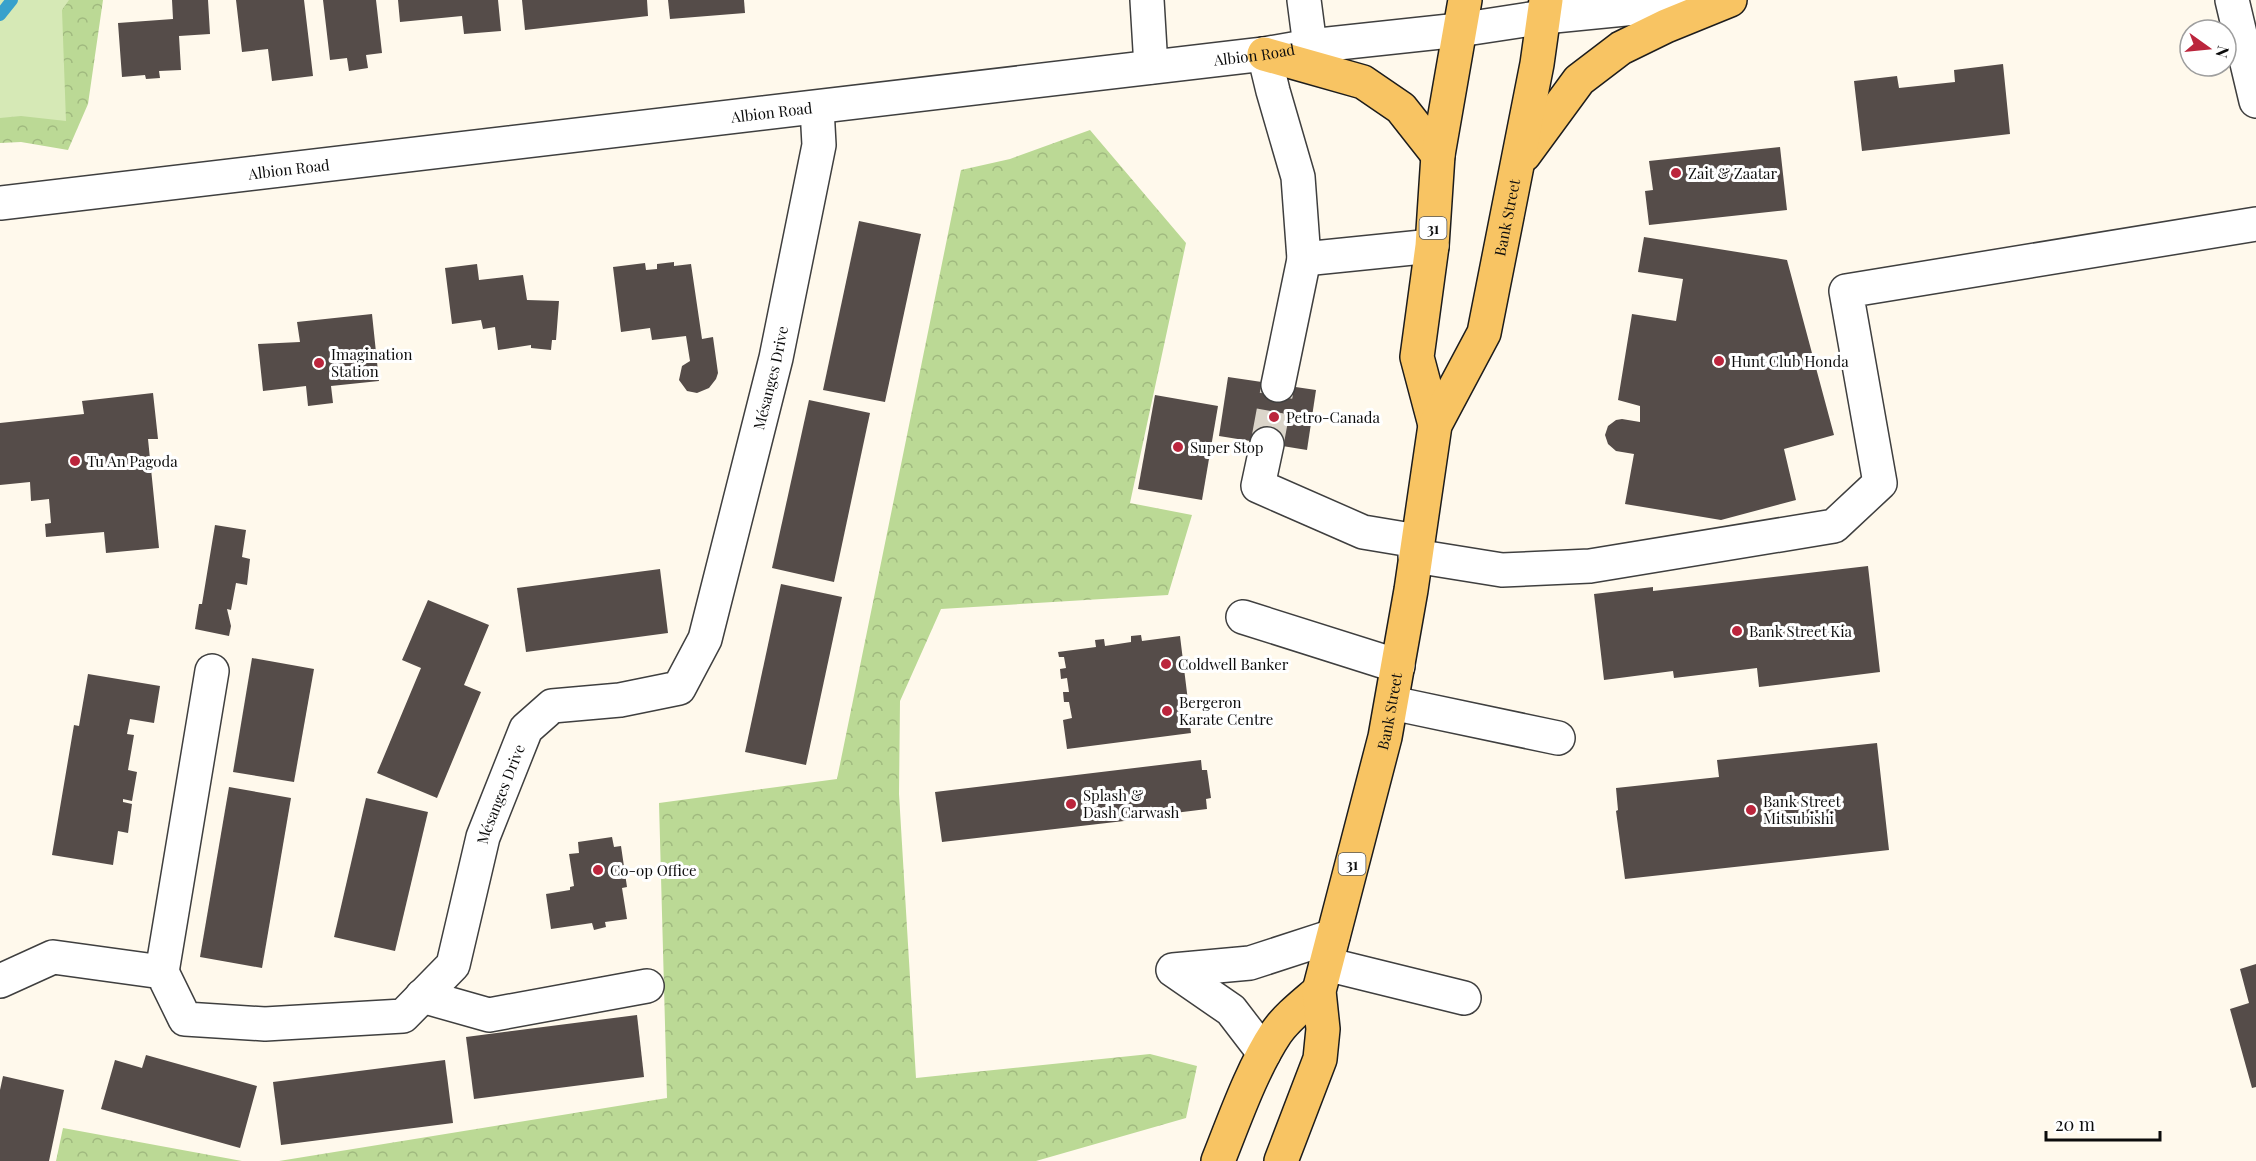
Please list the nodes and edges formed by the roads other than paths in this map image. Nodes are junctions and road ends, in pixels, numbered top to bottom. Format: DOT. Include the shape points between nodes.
graph roads {
  1 [pos="1147,0"];
  2 [pos="1304,0"];
  3 [pos="1716,0"];
  4 [pos="1730,0"];
  5 [pos="2232,0"];
  6 [pos="1545,9"];
  7 [pos="1462,15"];
  8 [pos="1310,46"];
  9 [pos="1264,54"];
  10 [pos="1151,67"];
  11 [pos="2256,101"];
  12 [pos="817,108"];
  13 [pos="1438,155"];
  14 [pos="1518,164"];
  15 [pos="0,204"];
  16 [pos="2256,224"];
  17 [pos="1432,246"];
  18 [pos="1304,259"];
  19 [pos="1278,385"];
  20 [pos="1435,424"];
  21 [pos="1267,444"];
  22 [pos="1416,548"];
  23 [pos="1243,617"];
  24 [pos="1398,666"];
  25 [pos="212,671"];
  26 [pos="1392,703"];
  27 [pos="1558,738"];
  28 [pos="1326,964"];
  29 [pos="162,972"];
  30 [pos="0,981"];
  31 [pos="647,986"];
  32 [pos="422,996"];
  33 [pos="1464,998"];
  34 [pos="1264,1053"];
  35 [pos="1218,1161"];
  36 [pos="1281,1161"];
  1 -- 10 [label="street"];
  2 -- 8 [label="street"];
  3 -- 6 [label="street, Albion Road"];
  4 -- 14 [label="main road" via="1621,48 1579,80"];
  5 -- 11 [label="street"];
  6 -- 7 [label="street, Albion Road"];
  6 -- 14 [label="main road, Bank Street / 31"];
  7 -- 8 [label="street, Albion Road"];
  7 -- 13 [label="main road, Bank Street / 31"];
  8 -- 9 [label="street, Albion Road"];
  9 -- 10 [label="street, Albion Road"];
  9 -- 13 [label="main road" via="1363,82 1401,108"];
  9 -- 18 [label="street" via="1298,177"];
  10 -- 12 [label="street, Albion Road"];
  12 -- 15 [label="street, Albion Road"];
  12 -- 32 [label="street, Mésanges Drive" via="819,145 776,358 705,639 679,688 620,700 552,706 526,729 483,837 453,965"];
  13 -- 17 [label="main road, Bank Street / 31"];
  14 -- 20 [label="main road, Bank Street / 31" via="1484,333"];
  16 -- 22 [label="street" via="1846,291 1880,483 1834,526 1590,566 1502,570"];
  17 -- 18 [label="street"];
  17 -- 20 [label="main road, Bank Street / 31" via="1418,357"];
  18 -- 19 [label="street"];
  20 -- 22 [label="main road, Bank Street / 31"];
  21 -- 22 [label="street" via="1258,486 1363,532"];
  22 -- 24 [label="main road, Bank Street / 31"];
  23 -- 24 [label="street"];
  24 -- 26 [label="main road, Bank Street / 31"];
  25 -- 29 [label="street"];
  26 -- 27 [label="street"];
  26 -- 28 [label="main road, Bank Street / 31"];
  28 -- 33 [label="street"];
  28 -- 34 [label="main road"];
  28 -- 34 [label="street" via="1250,963 1173,970 1231,1010"];
  28 -- 36 [label="main road, Bank Street / 31" via="1320,1059"];
  29 -- 30 [label="street" via="52,957"];
  29 -- 32 [label="street, Mésanges Drive" via="185,1019 265,1024 404,1016"];
  31 -- 32 [label="street" via="489,1015"];
  34 -- 35 [label="main road"];
}
